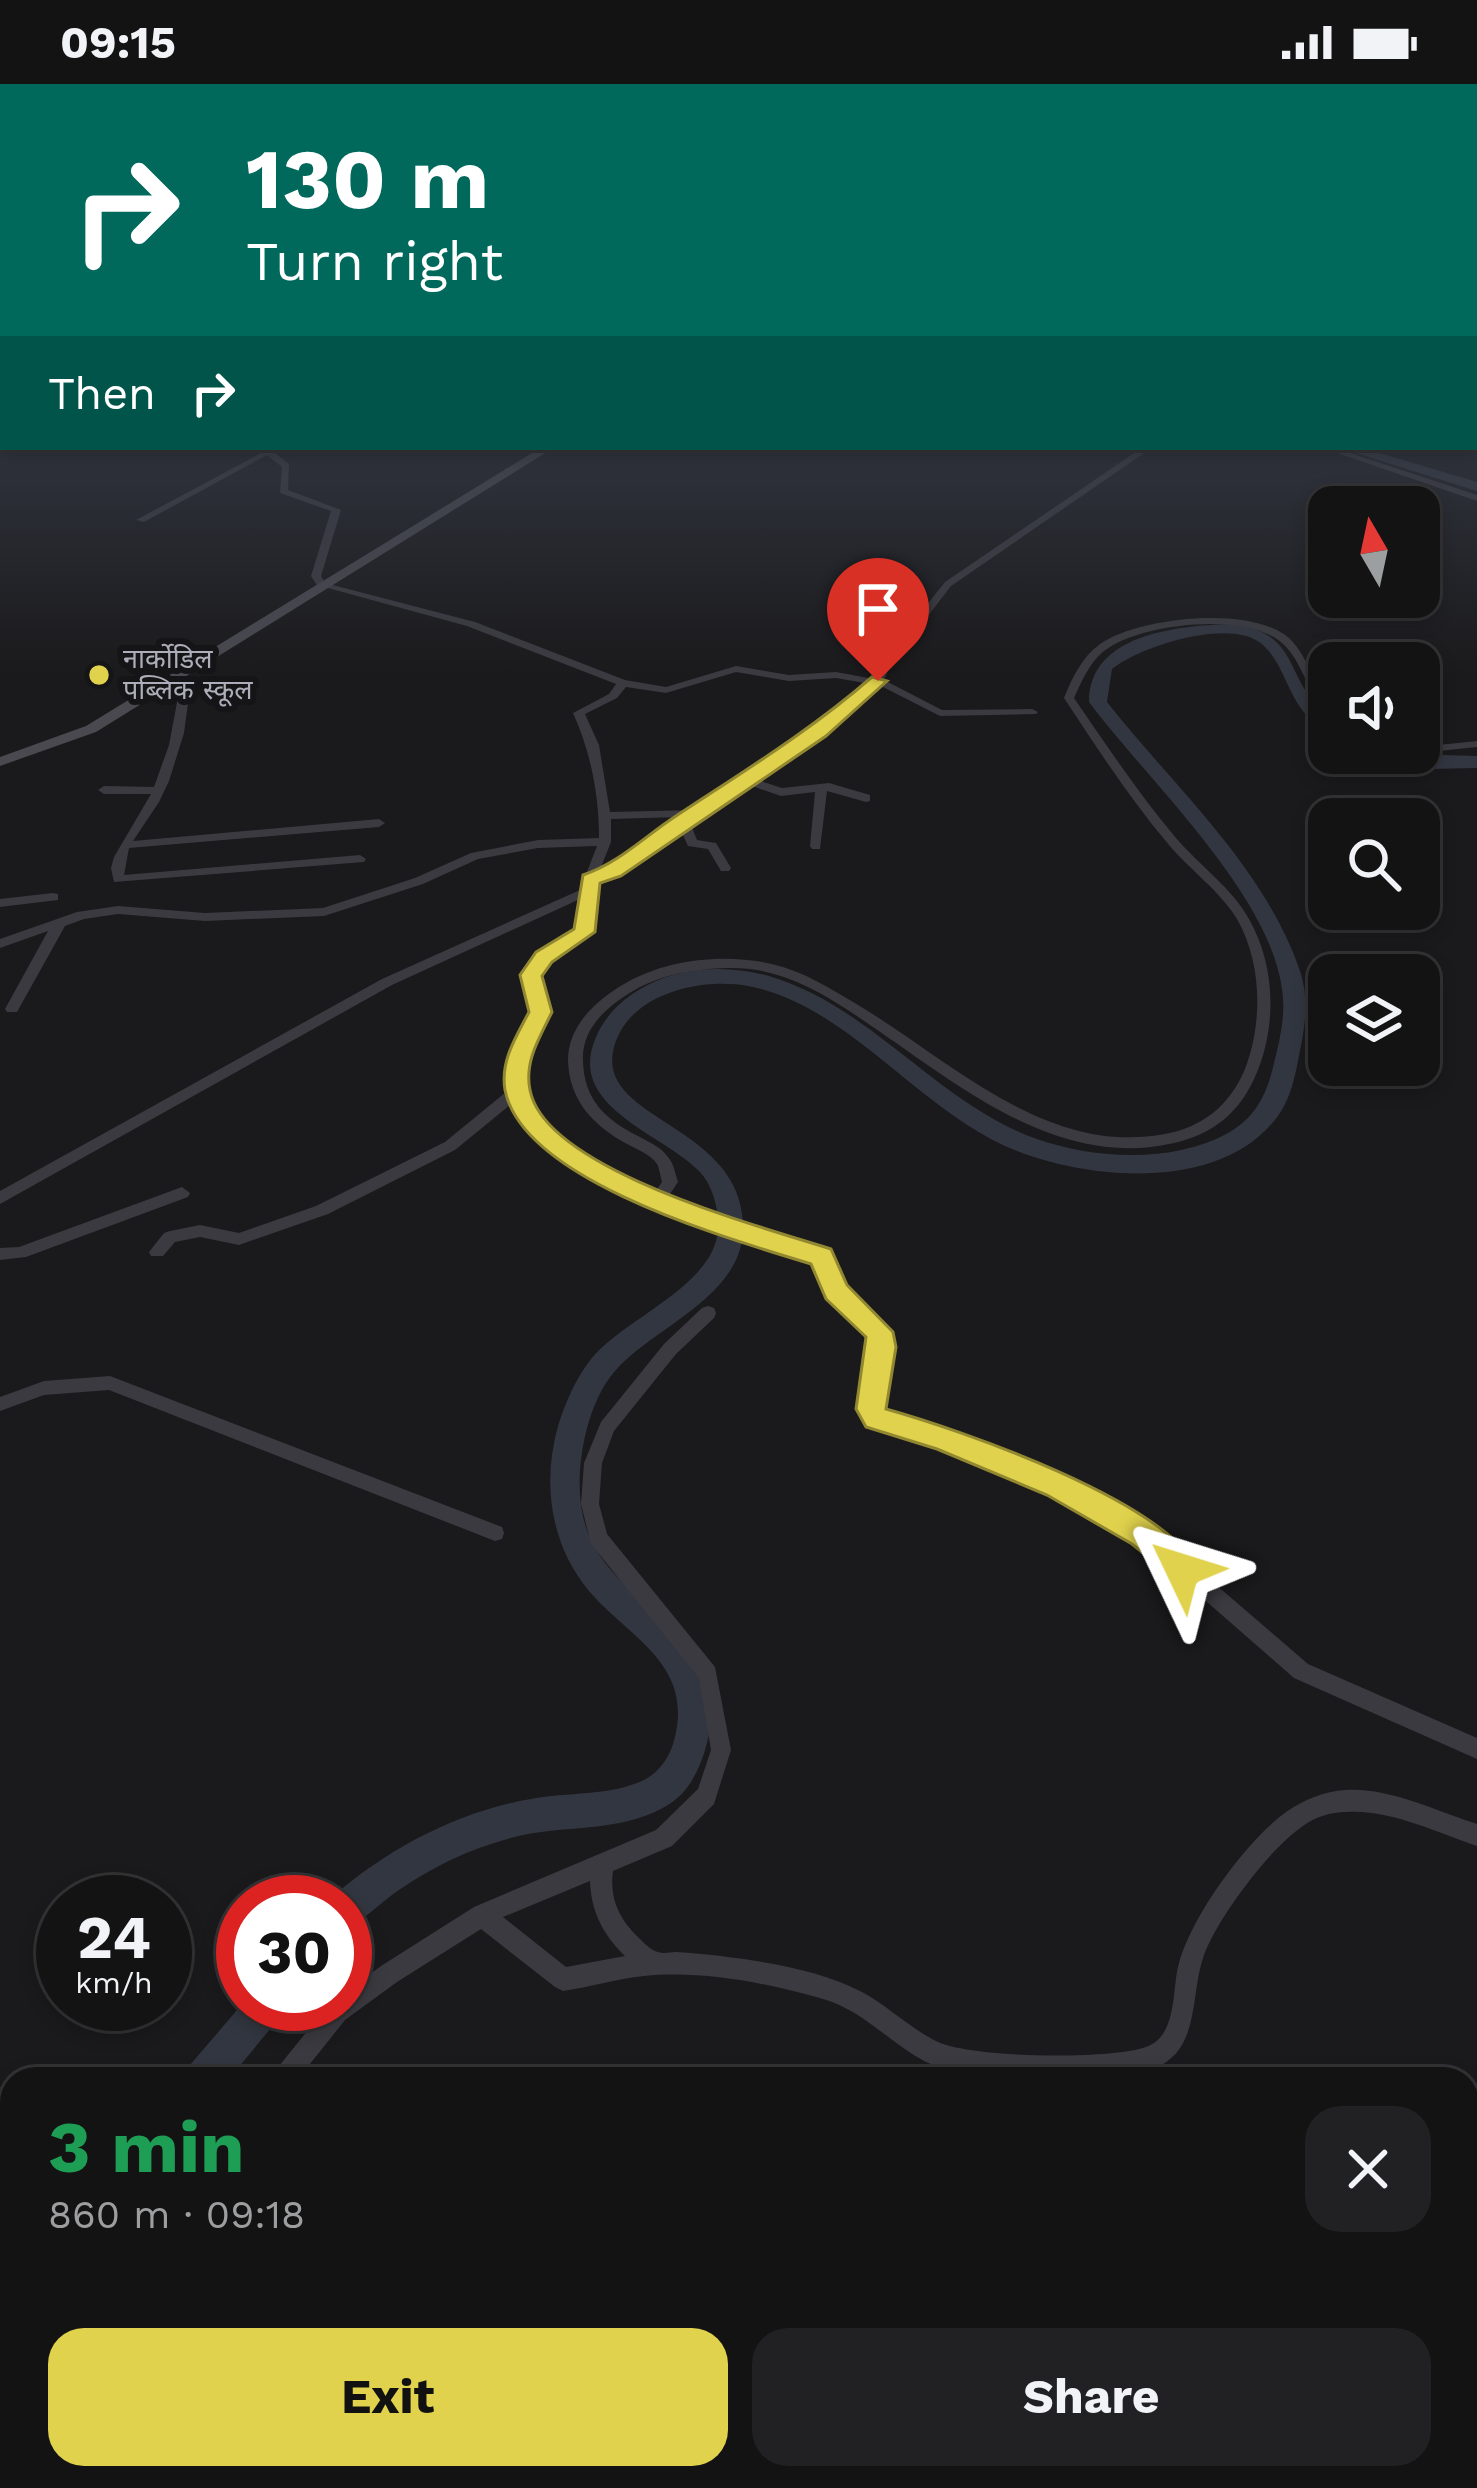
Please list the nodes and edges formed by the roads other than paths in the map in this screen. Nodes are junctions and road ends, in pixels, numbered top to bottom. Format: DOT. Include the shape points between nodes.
graph roads {
  1 [pos="252,456"];
  2 [pos="272,456"];
  3 [pos="535,456"];
  4 [pos="1136,456"];
  5 [pos="1352,456"];
  6 [pos="1477,498"];
  7 [pos="141,520"];
  8 [pos="326,586"];
  9 [pos="1308,675"];
  10 [pos="878,681"];
  11 [pos="623,683"];
  12 [pos="162,686"];
  13 [pos="1032,712"];
  14 [pos="1477,744"];
  15 [pos="1440,748"];
  16 [pos="0,762"];
  17 [pos="749,781"];
  18 [pos="821,788"];
  19 [pos="104,790"];
  20 [pos="158,791"];
  21 [pos="866,798"];
  22 [pos="605,816"];
  23 [pos="689,816"];
  24 [pos="379,823"];
  25 [pos="604,842"];
  26 [pos="127,845"];
  27 [pos="816,846"];
  28 [pos="360,859"];
  29 [pos="725,868"];
  30 [pos="588,886"];
  31 [pos="53,897"];
  32 [pos="0,903"];
  33 [pos="59,924"];
  34 [pos="0,944"];
  35 [pos="12,1009"];
  36 [pos="518,1091"];
  37 [pos="182,1193"];
  38 [pos="0,1198"];
  39 [pos="657,1202"];
  40 [pos="157,1252"];
  41 [pos="0,1254"];
  42 [pos="708,1313"];
  43 [pos="0,1404"];
  44 [pos="495,1534"];
  45 [pos="1477,1749"];
  46 [pos="1477,1835"];
  47 [pos="603,1863"];
  48 [pos="482,1915"];
  49 [pos="651,1964"];
  50 [pos="293,2067"];
  1 -- 7 [label="street"];
  2 -- 8 [label="street" via="286,466 283,491 336,510 316,576"];
  3 -- 8 [label="main road"];
  4 -- 10 [label="street" via="948,584"];
  5 -- 6 [label="street"];
  8 -- 11 [label="street" via="471,624"];
  8 -- 12 [label="main road"];
  9 -- 39 [label="street" via="1284,638 1252,622 1170,624 1111,642 1082,666 1070,698 1187,859 1246,922 1264,1024 1250,1078 1223,1116 1164,1140 1085,1139 963,1084 782,971 692,963 622,990 589,1023 575,1056 595,1116 665,1163 670,1182"];
  10 -- 11 [label="street" via="736,669 666,691"];
  10 -- 13 [label="street" via="940,713"];
  10 -- 17 [label="street"];
  11 -- 22 [label="street" via="579,713"];
  12 -- 16 [label="main road" via="65,741"];
  12 -- 20 [label="street" via="184,696"];
  14 -- 15 [label="street"];
  17 -- 18 [label="street" via="781,792"];
  17 -- 23 [label="street"];
  18 -- 21 [label="street"];
  18 -- 27 [label="street"];
  19 -- 20 [label="street"];
  20 -- 26 [label="street"];
  22 -- 23 [label="street"];
  22 -- 25 [label="street"];
  23 -- 29 [label="street" via="692,843 712,846"];
  23 -- 30 [label="street"];
  24 -- 26 [label="street"];
  25 -- 30 [label="street"];
  25 -- 33 [label="street" via="475,856 324,912 206,917 118,910"];
  26 -- 28 [label="street" via="116,868 121,880"];
  30 -- 36 [label="street" via="584,932 531,975 540,1012 518,1057"];
  30 -- 38 [label="street" via="387,982"];
  31 -- 32 [label="street"];
  33 -- 34 [label="street"];
  33 -- 35 [label="street"];
  36 -- 39 [label="street" via="556,1144"];
  36 -- 40 [label="street" via="450,1146 322,1210 238,1239 200,1231 170,1237"];
  37 -- 41 [label="street"];
  39 -- 45 [label="street" via="821,1256 836,1292 879,1332 876,1418 1058,1486 1143,1534 1301,1671"];
  42 -- 47 [label="street" via="607,1427 592,1463 590,1504 598,1538 708,1674 721,1750 706,1796 664,1838"];
  43 -- 44 [label="street" via="44,1388 110,1383"];
  46 -- 49 [label="street" via="1391,1803 1339,1802 1296,1817 1267,1839 1198,1939 1175,2038 1148,2059 1108,2066 971,2063 938,2055 830,1989 709,1966"];
  47 -- 48 [label="street"];
  47 -- 49 [label="street" via="597,1889 606,1919"];
  48 -- 49 [label="street" via="563,1979"];
  48 -- 50 [label="street" via="338,2012"];
}
